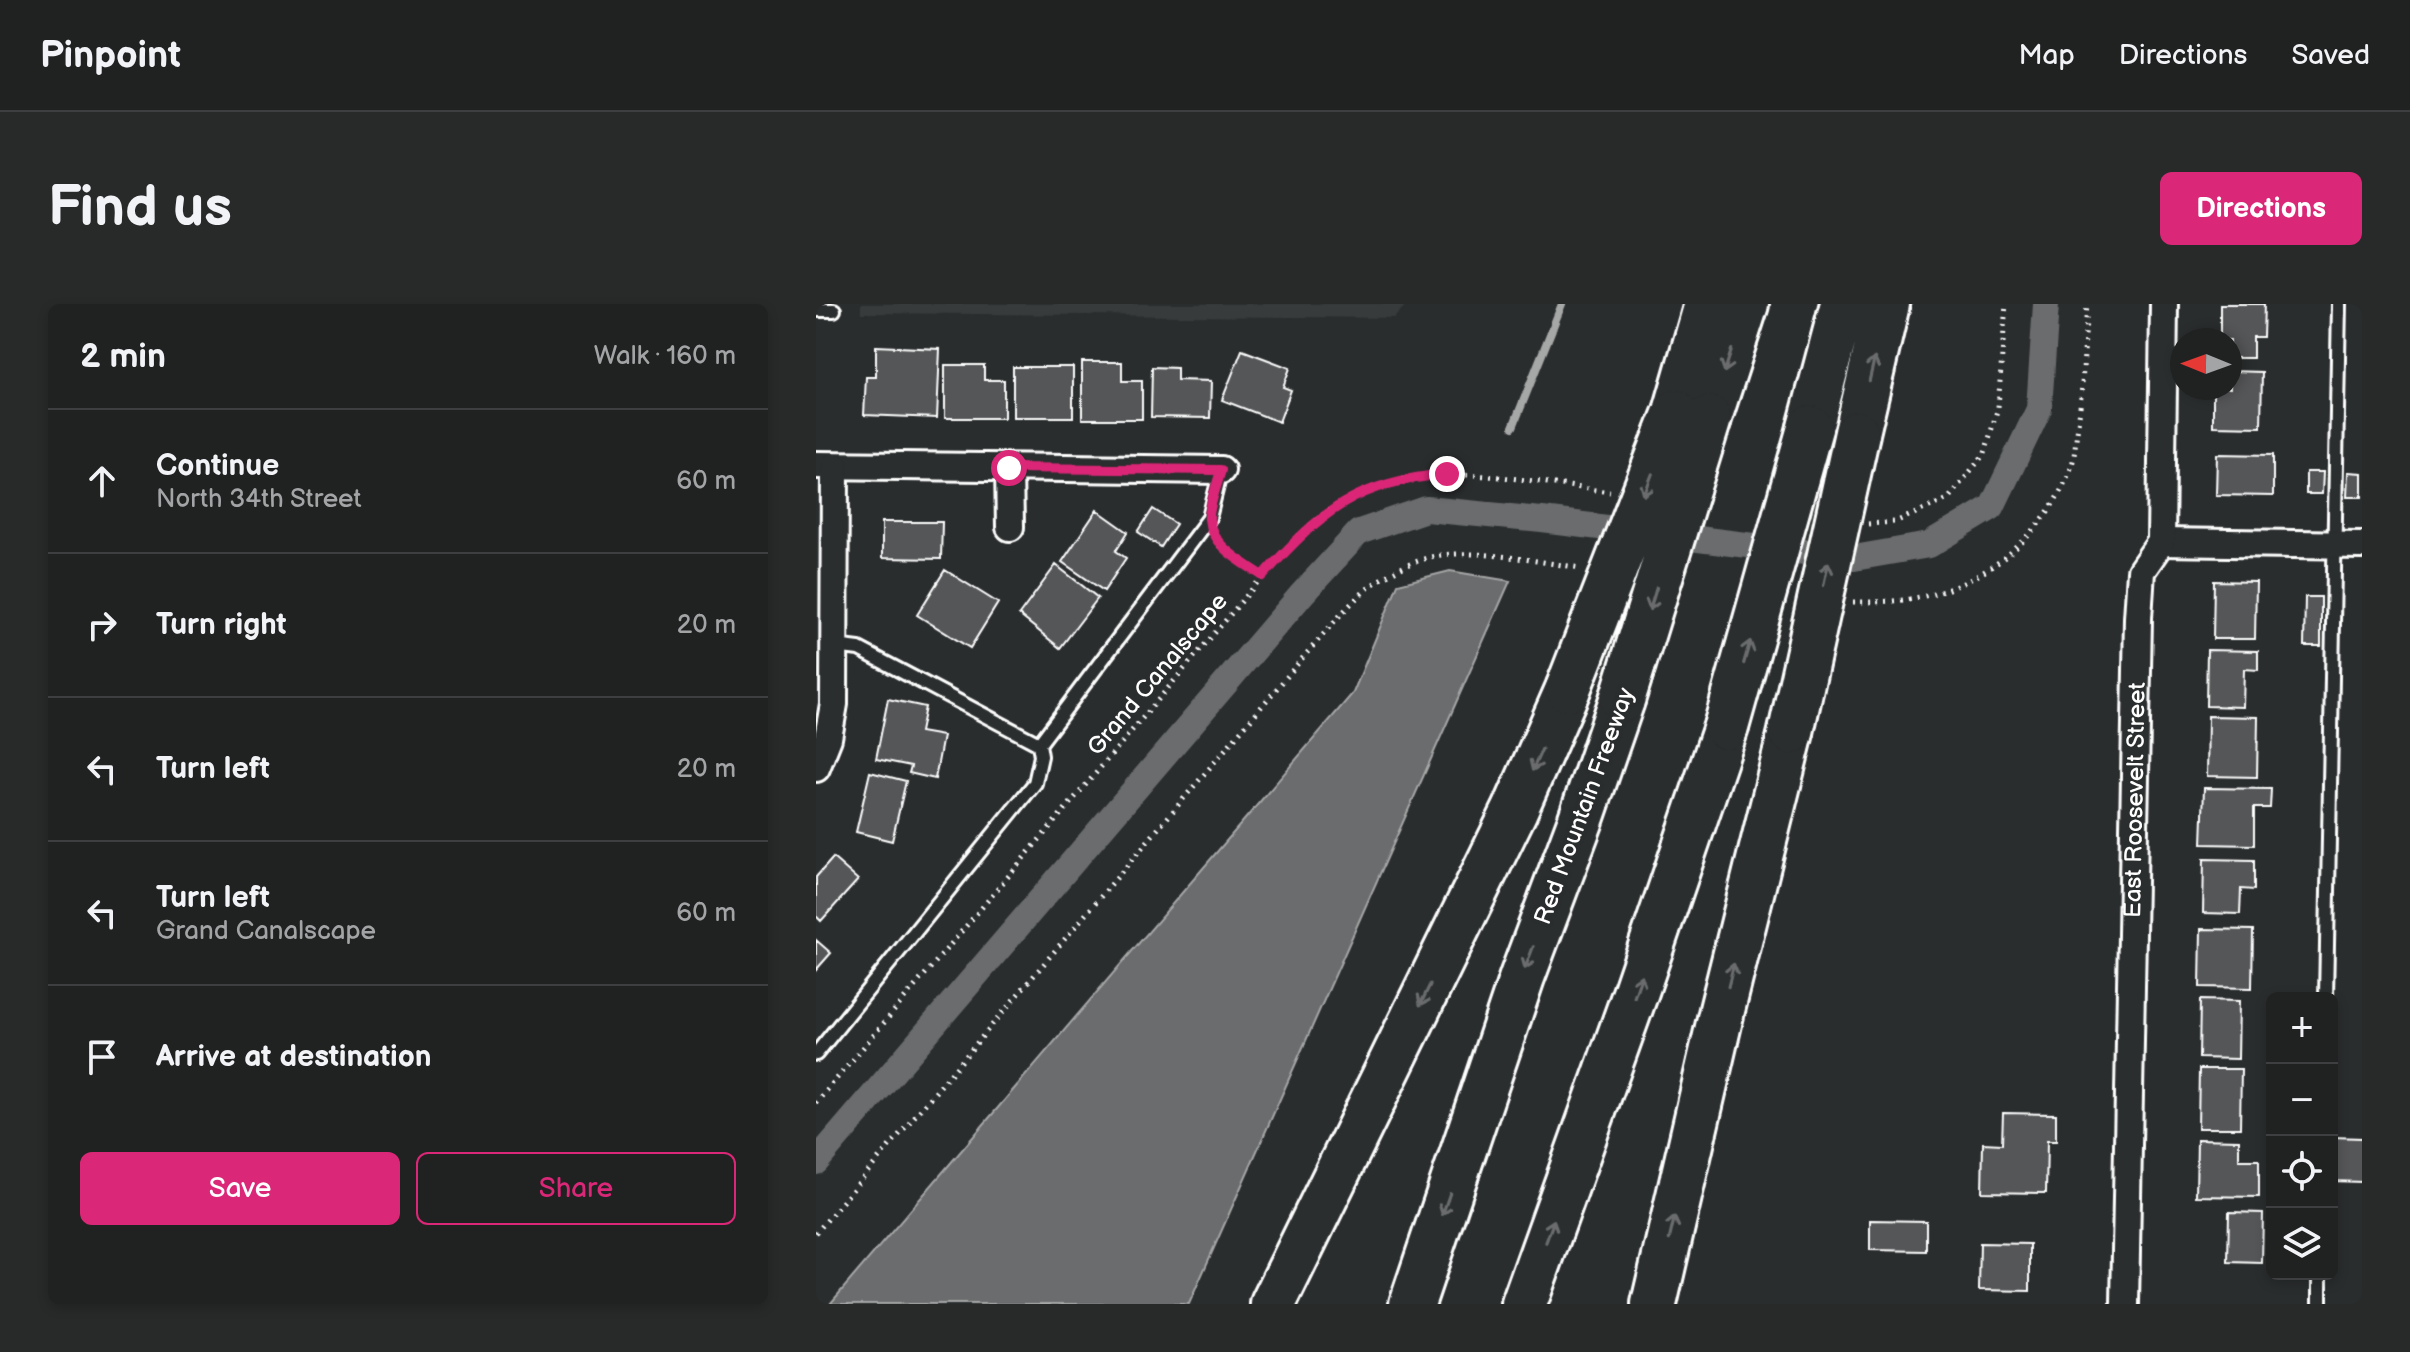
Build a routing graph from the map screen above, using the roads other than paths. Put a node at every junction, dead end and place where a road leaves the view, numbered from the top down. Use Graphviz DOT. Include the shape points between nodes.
graph roads {
  1 [pos="1707,304"];
  2 [pos="1746,304"];
  3 [pos="1843,304"];
  4 [pos="1887,304"];
  5 [pos="2164,304"];
  6 [pos="2339,304"];
  7 [pos="816,310"];
  8 [pos="834,310"];
  9 [pos="1693,415"];
  10 [pos="826,466"];
  11 [pos="1009,468"];
  12 [pos="1221,470"];
  13 [pos="1010,527"];
  14 [pos="2161,542"];
  15 [pos="2334,544"];
  16 [pos="2362,545"];
  17 [pos="835,646"];
  18 [pos="1039,744"];
  19 [pos="816,768"];
  20 [pos="2326,992"];
  21 [pos="816,1054"];
  22 [pos="2320,1280"];
  23 [pos="1273,1304"];
  24 [pos="1412,1304"];
  25 [pos="1524,1304"];
  26 [pos="1654,1304"];
  27 [pos="2125,1304"];
  28 [pos="2320,1304"];
  1 -- 9 [label="highway"];
  2 -- 9 [label="highway, Red Mountain Freeway, one-way"];
  25 -- 3 [label="highway, one-way, bridge" via="1726,727"];
  26 -- 4 [label="highway, one-way, bridge"];
  5 -- 14 [label="street"];
  6 -- 15 [label="lane"];
  7 -- 8 [label="lane"];
  9 -- 23 [label="highway, one-way, bridge" via="1515,810"];
  9 -- 24 [label="highway, Red Mountain Freeway, one-way, bridge" via="1622,700"];
  10 -- 11 [label="street"];
  10 -- 17 [label="street"];
  11 -- 12 [label="street"];
  11 -- 13 [label="street"];
  12 -- 18 [label="lane" via="1209,518"];
  14 -- 15 [label="street"];
  14 -- 27 [label="street, East Roosevelt Street" via="2141,571 2138,618"];
  15 -- 16 [label="street"];
  15 -- 20 [label="lane"];
  17 -- 18 [label="lane" via="859,649"];
  17 -- 19 [label="street" via="834,704"];
  18 -- 21 [label="lane" via="1035,783"];
  22 -- 28 [label="lane"];
}
